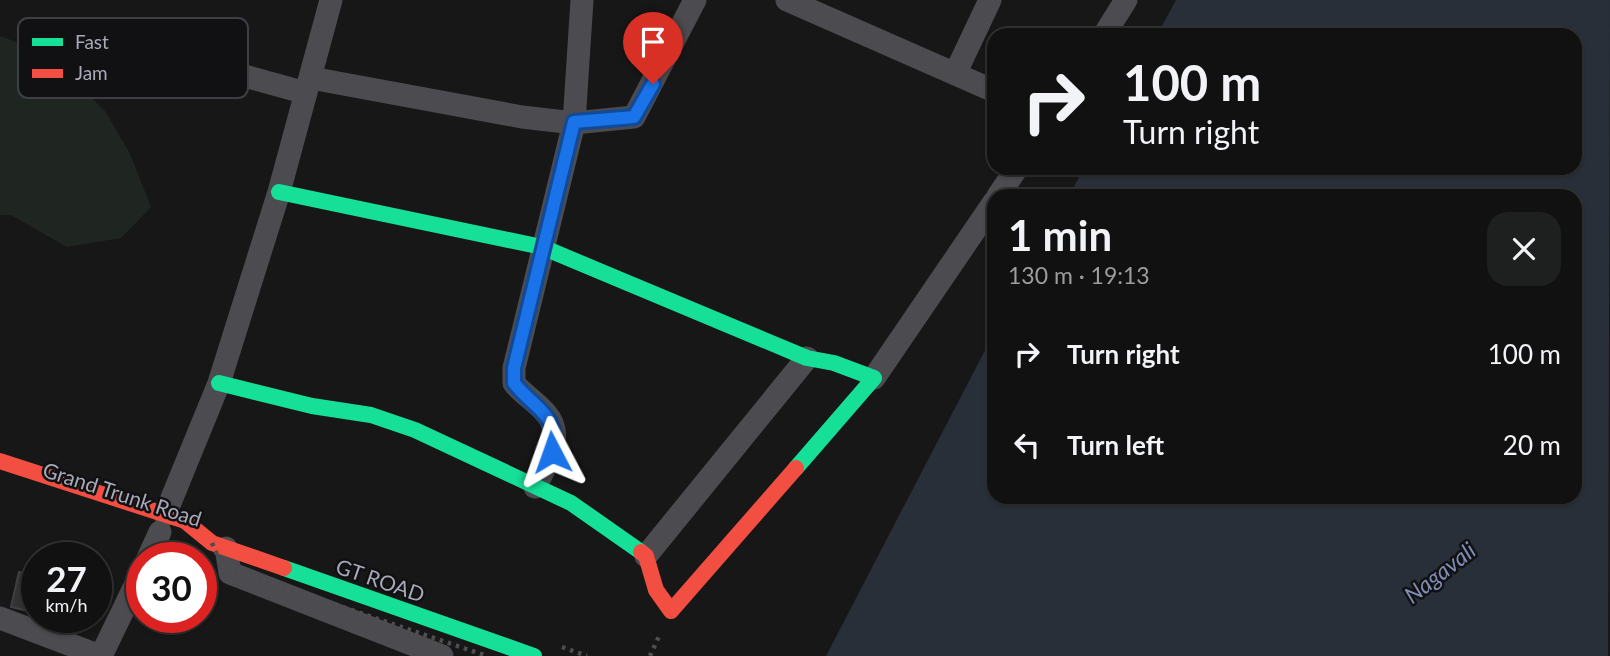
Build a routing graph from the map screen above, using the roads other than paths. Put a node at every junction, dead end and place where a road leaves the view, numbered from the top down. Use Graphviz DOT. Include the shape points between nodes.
graph roads {
  1 [pos="331,0"];
  2 [pos="582,0"];
  3 [pos="695,0"];
  4 [pos="787,0"];
  5 [pos="990,0"];
  6 [pos="1126,0"];
  7 [pos="1108,28"];
  8 [pos="248,71"];
  9 [pos="955,74"];
  10 [pos="308,85"];
  11 [pos="987,88"];
  12 [pos="574,122"];
  13 [pos="279,192"];
  14 [pos="987,212"];
  15 [pos="542,247"];
  16 [pos="807,358"];
  17 [pos="874,378"];
  18 [pos="219,383"];
  19 [pos="0,461"];
  20 [pos="0,477"];
  21 [pos="535,487"];
  22 [pos="98,510"];
  23 [pos="158,525"];
  24 [pos="153,542"];
  25 [pos="219,545"];
  26 [pos="646,556"];
  27 [pos="126,604"];
  28 [pos="0,618"];
  29 [pos="101,656"];
  30 [pos="442,656"];
  31 [pos="534,656"];
  1 -- 10 [label="street"];
  2 -- 12 [label="street"];
  3 -- 12 [label="street" via="634,117"];
  4 -- 9 [label="street"];
  5 -- 9 [label="street"];
  6 -- 7 [label="street"];
  8 -- 10 [label="street"];
  9 -- 11 [label="street"];
  10 -- 12 [label="street"];
  10 -- 13 [label="street"];
  12 -- 15 [label="street"];
  13 -- 15 [label="street"];
  13 -- 18 [label="street"];
  14 -- 17 [label="street"];
  15 -- 16 [label="street"];
  15 -- 21 [label="street" via="514,368 514,383 550,418 555,437"];
  16 -- 17 [label="street"];
  16 -- 26 [label="street"];
  17 -- 26 [label="street" via="671,611 656,590"];
  18 -- 21 [label="street" via="371,415 415,430"];
  18 -- 23 [label="street"];
  19 -- 23 [label="street, Grand Trunk Road"];
  20 -- 22 [label="street, Grand Trunk Road"];
  21 -- 26 [label="street" via="571,503"];
  23 -- 24 [label="street"];
  23 -- 25 [label="street, Grand Trunk Road" via="193,526"];
  25 -- 30 [label="street" via="230,573"];
  25 -- 31 [label="street, GT ROAD"];
  27 -- 29 [label="street"];
  28 -- 29 [label="street"];
}
